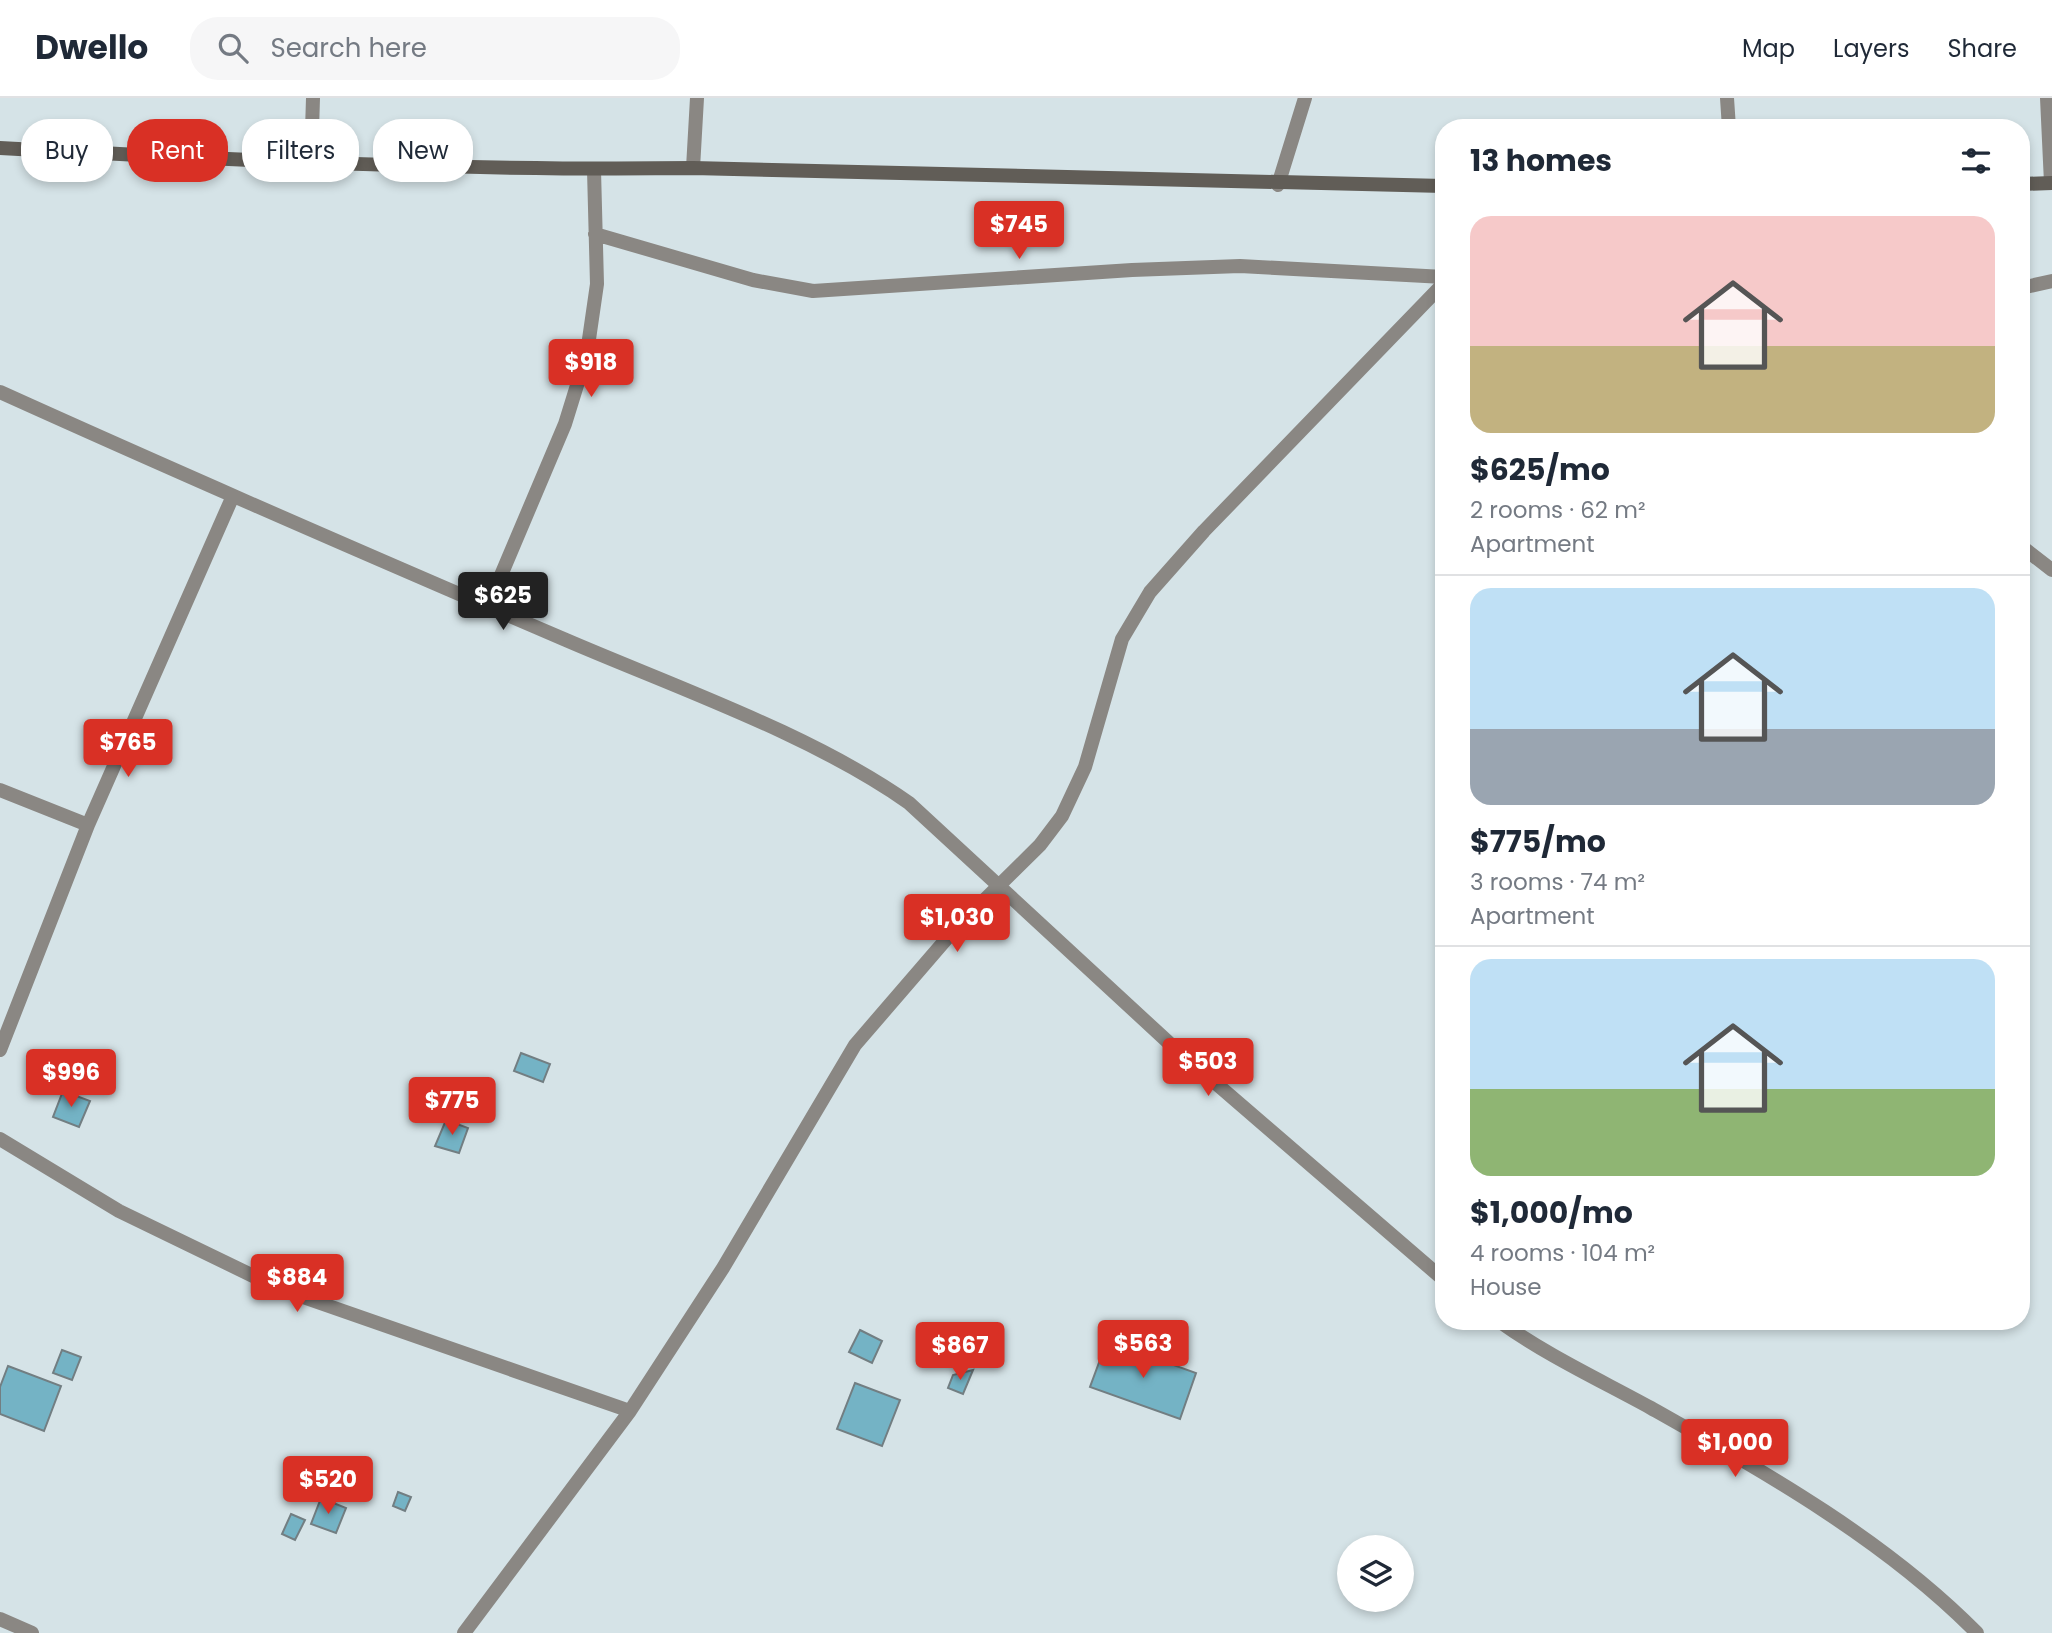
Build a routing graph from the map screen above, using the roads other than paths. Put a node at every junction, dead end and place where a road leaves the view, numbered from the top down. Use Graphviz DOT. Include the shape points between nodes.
graph roads {
  1 [pos="313,98"];
  2 [pos="697,98"];
  3 [pos="1305,98"];
  4 [pos="1727,98"];
  5 [pos="2047,98"];
  6 [pos="312,119"];
  7 [pos="1728,119"];
  8 [pos="0,148"];
  9 [pos="242,160"];
  10 [pos="359,164"];
  11 [pos="694,168"];
  12 [pos="594,170"];
  13 [pos="2052,183"];
  14 [pos="1278,184"];
  15 [pos="2030,184"];
  16 [pos="1435,187"];
  17 [pos="595,234"];
  18 [pos="1435,277"];
  19 [pos="2052,281"];
  20 [pos="2030,286"];
  21 [pos="1435,292"];
  22 [pos="0,392"];
  23 [pos="232,498"];
  24 [pos="2030,553"];
  25 [pos="2052,570"];
  26 [pos="488,607"];
  27 [pos="0,790"];
  28 [pos="88,825"];
  29 [pos="998,887"];
  30 [pos="0,1050"];
  31 [pos="0,1139"];
  32 [pos="1435,1272"];
  33 [pos="1512,1330"];
  34 [pos="630,1411"];
  35 [pos="0,1619"];
  36 [pos="32,1633"];
  37 [pos="464,1633"];
  38 [pos="1977,1633"];
  1 -- 6 [label="street"];
  2 -- 11 [label="street"];
  3 -- 14 [label="street"];
  4 -- 7 [label="street"];
  5 -- 13 [label="street"];
  8 -- 9 [label="street"];
  10 -- 12 [label="street"];
  11 -- 12 [label="street"];
  11 -- 14 [label="street"];
  12 -- 17 [label="street"];
  13 -- 15 [label="street"];
  14 -- 16 [label="street"];
  17 -- 18 [label="street" via="753,280 813,290 1240,266"];
  17 -- 26 [label="street" via="597,284 587,353 565,424"];
  19 -- 20 [label="street"];
  21 -- 29 [label="street" via="1150,592 1122,639 1085,767 1062,816 1041,845"];
  22 -- 23 [label="street"];
  23 -- 26 [label="street"];
  23 -- 28 [label="street"];
  24 -- 25 [label="street"];
  26 -- 29 [label="street" via="785,735 882,784 909,803"];
  27 -- 28 [label="street"];
  28 -- 30 [label="street"];
  29 -- 32 [label="street" via="1168,1042"];
  29 -- 34 [label="street" via="955,929 855,1045 723,1268"];
  31 -- 34 [label="street" via="118,1211 280,1289"];
  33 -- 38 [label="street" via="1850,1527 1918,1577"];
  34 -- 37 [label="street"];
  35 -- 36 [label="street"];
}
